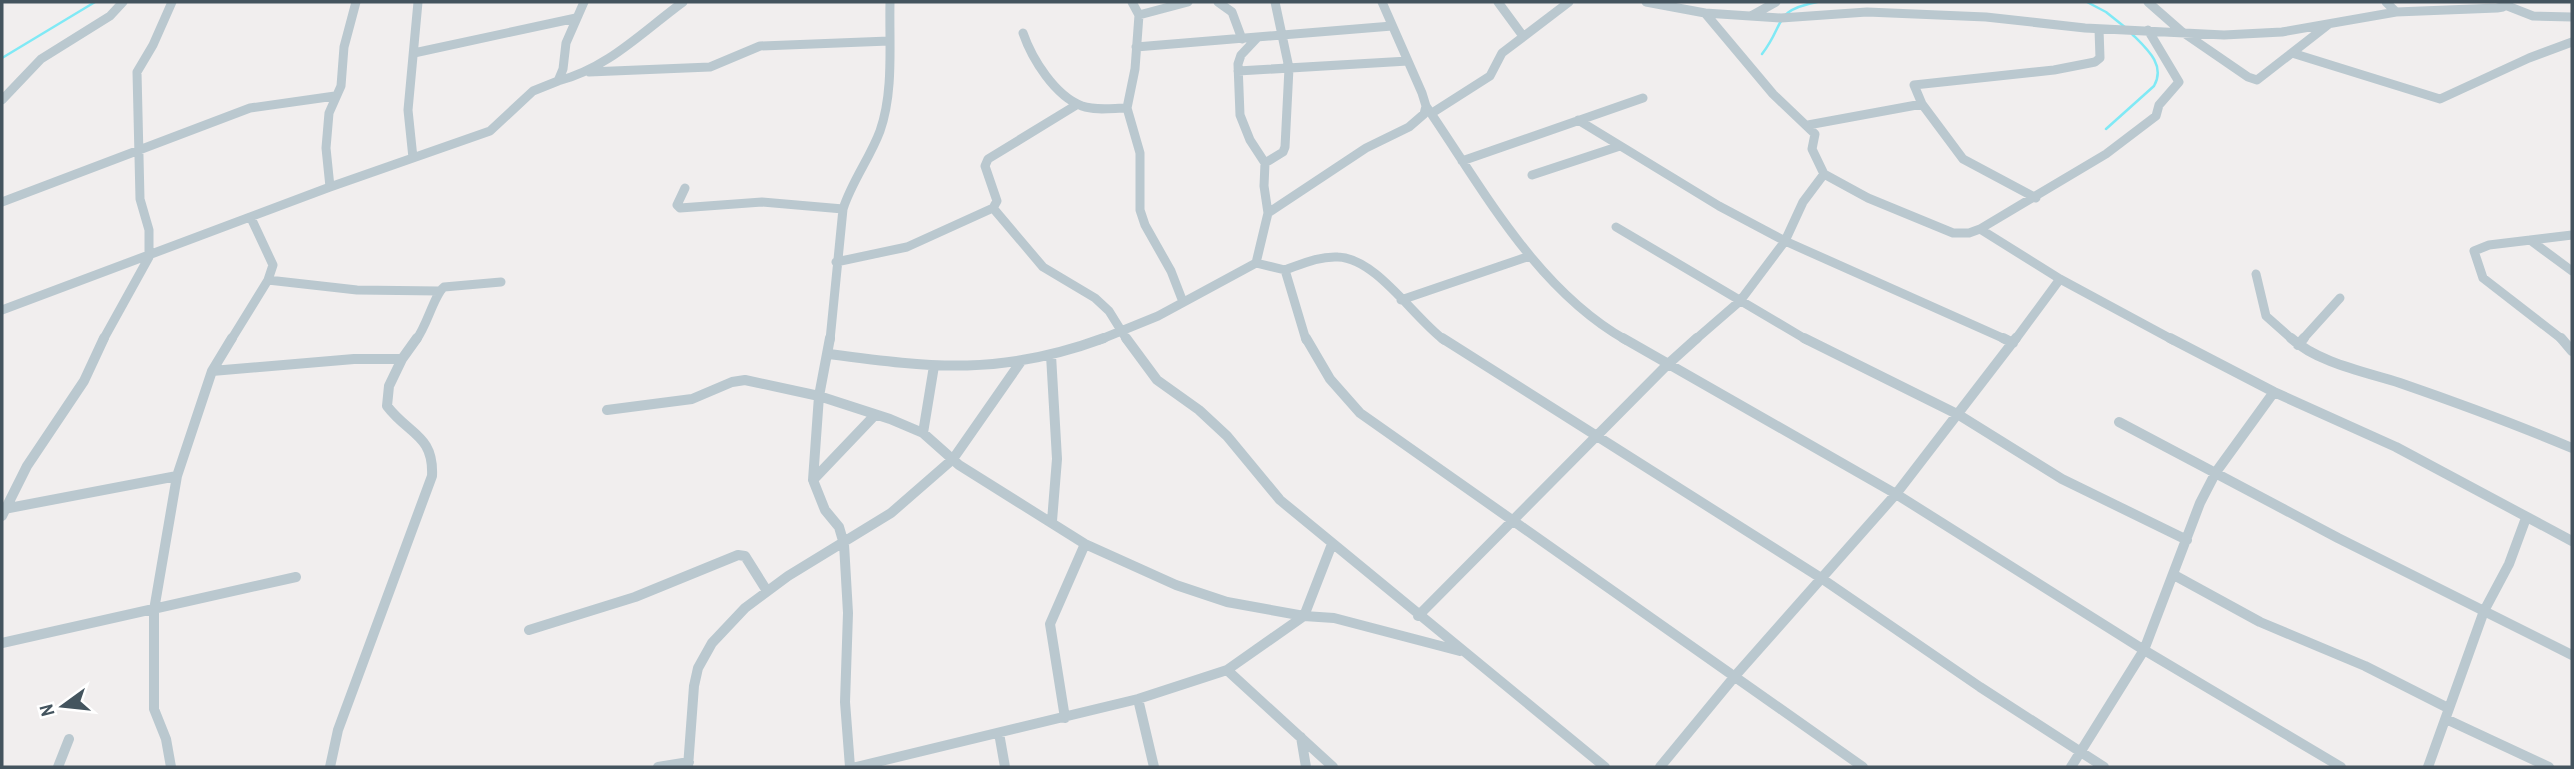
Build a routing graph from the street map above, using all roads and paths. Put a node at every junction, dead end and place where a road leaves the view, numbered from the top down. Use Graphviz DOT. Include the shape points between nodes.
graph roads {
  1 [pos="123,2"];
  2 [pos="173,2"];
  3 [pos="356,2"];
  4 [pos="418,2"];
  5 [pos="584,2"];
  6 [pos="682,2"];
  7 [pos="890,2"];
  8 [pos="1132,2"];
  9 [pos="1188,2"];
  10 [pos="1218,2"];
  11 [pos="1275,2"];
  12 [pos="1382,2"];
  13 [pos="1498,2"];
  14 [pos="1569,2"];
  15 [pos="1646,2"];
  16 [pos="1776,2"];
  17 [pos="2148,2"];
  18 [pos="2386,2"];
  19 [pos="2505,4"];
  20 [pos="2396,12"];
  21 [pos="1705,13"];
  22 [pos="1139,15"];
  23 [pos="1751,16"];
  24 [pos="2572,17"];
  25 [pos="576,18"];
  26 [pos="2332,22"];
  27 [pos="1392,26"];
  28 [pos="2099,29"];
  29 [pos="2148,30"];
  30 [pos="2181,31"];
  31 [pos="1023,33"];
  32 [pos="1280,36"];
  33 [pos="1523,36"];
  34 [pos="1257,38"];
  35 [pos="1242,39"];
  36 [pos="889,41"];
  37 [pos="2572,42"];
  38 [pos="1136,47"];
  39 [pos="414,53"];
  40 [pos="2292,53"];
  41 [pos="1408,61"];
  42 [pos="1289,68"];
  43 [pos="1238,71"];
  44 [pos="589,72"];
  45 [pos="558,81"];
  46 [pos="335,96"];
  47 [pos="1643,98"];
  48 [pos="2,100"];
  49 [pos="1078,104"];
  50 [pos="1922,104"];
  51 [pos="1127,108"];
  52 [pos="1429,110"];
  53 [pos="1578,120"];
  54 [pos="1808,125"];
  55 [pos="1620,146"];
  56 [pos="140,151"];
  57 [pos="413,158"];
  58 [pos="1462,161"];
  59 [pos="1265,163"];
  60 [pos="1824,174"];
  61 [pos="1532,175"];
  62 [pos="330,187"];
  63 [pos="685,188"];
  64 [pos="2036,198"];
  65 [pos="2,201"];
  66 [pos="993,208"];
  67 [pos="843,209"];
  68 [pos="1268,213"];
  69 [pos="251,218"];
  70 [pos="1616,227"];
  71 [pos="1980,229"];
  72 [pos="2572,235"];
  73 [pos="2530,240"];
  74 [pos="1785,241"];
  75 [pos="1530,256"];
  76 [pos="149,257"];
  77 [pos="836,262"];
  78 [pos="1256,263"];
  79 [pos="1285,270"];
  80 [pos="2572,271"];
  81 [pos="2256,274"];
  82 [pos="2060,279"];
  83 [pos="268,280"];
  84 [pos="501,282"];
  85 [pos="439,291"];
  86 [pos="2340,298"];
  87 [pos="1401,300"];
  88 [pos="1740,301"];
  89 [pos="1183,302"];
  90 [pos="2,310"];
  91 [pos="1122,331"];
  92 [pos="2013,343"];
  93 [pos="2298,345"];
  94 [pos="2572,351"];
  95 [pos="829,354"];
  96 [pos="1051,355"];
  97 [pos="402,359"];
  98 [pos="1022,360"];
  99 [pos="1667,365"];
  100 [pos="934,366"];
  101 [pos="212,371"];
  102 [pos="2274,392"];
  103 [pos="818,396"];
  104 [pos="607,410"];
  105 [pos="875,415"];
  106 [pos="1959,415"];
  107 [pos="2119,422"];
  108 [pos="923,433"];
  109 [pos="1594,438"];
  110 [pos="2572,448"];
  111 [pos="953,459"];
  112 [pos="2216,471"];
  113 [pos="177,476"];
  114 [pos="813,480"];
  115 [pos="1896,494"];
  116 [pos="3,512"];
  117 [pos="2526,518"];
  118 [pos="1052,521"];
  119 [pos="1512,521"];
  120 [pos="2187,541"];
  121 [pos="2572,541"];
  122 [pos="844,544"];
  123 [pos="1085,544"];
  124 [pos="1332,544"];
  125 [pos="2174,575"];
  126 [pos="296,577"];
  127 [pos="1821,578"];
  128 [pos="767,591"];
  129 [pos="154,610"];
  130 [pos="2484,611"];
  131 [pos="1304,616"];
  132 [pos="1418,616"];
  133 [pos="529,630"];
  134 [pos="2,643"];
  135 [pos="2144,650"];
  136 [pos="1460,651"];
  137 [pos="2572,655"];
  138 [pos="1227,670"];
  139 [pos="1735,676"];
  140 [pos="1138,699"];
  141 [pos="2447,714"];
  142 [pos="1065,718"];
  143 [pos="999,733"];
  144 [pos="1301,736"];
  145 [pos="69,740"];
  146 [pos="2081,752"];
  147 [pos="689,765"];
  148 [pos="58,767"];
  149 [pos="170,767"];
  150 [pos="330,767"];
  151 [pos="658,767"];
  152 [pos="850,767"];
  153 [pos="856,767"];
  154 [pos="1005,767"];
  155 [pos="1154,767"];
  156 [pos="1307,767"];
  157 [pos="1333,767"];
  158 [pos="1605,767"];
  159 [pos="1660,767"];
  160 [pos="1863,767"];
  161 [pos="2071,767"];
  162 [pos="2104,767"];
  163 [pos="2341,767"];
  164 [pos="2428,767"];
  165 [pos="2549,767"];
  1 -- 48 [label="street" via="110,16 41,59"];
  2 -- 56 [label="street" via="137,72"];
  3 -- 46 [label="street" via="344,47 341,86"];
  4 -- 39 [label="street"];
  5 -- 25 [label="street"];
  6 -- 44 [label="street"];
  7 -- 36 [label="street"];
  8 -- 22 [label="street"];
  9 -- 22 [label="street"];
  10 -- 35 [label="street" via="1232,12"];
  11 -- 32 [label="street"];
  12 -- 27 [label="street"];
  13 -- 33 [label="street"];
  14 -- 33 [label="street"];
  15 -- 21 [label="street"];
  16 -- 23 [label="street"];
  17 -- 30 [label="street"];
  18 -- 20 [label="street"];
  19 -- 20 [label="street"];
  19 -- 24 [label="street" via="2533,16"];
  20 -- 26 [label="street"];
  21 -- 23 [label="street"];
  21 -- 54 [label="street" via="1793,116"];
  22 -- 38 [label="street"];
  23 -- 28 [label="street" via="1867,12 1986,17"];
  25 -- 39 [label="street"];
  25 -- 45 [label="street"];
  26 -- 30 [label="street" via="2256,34"];
  26 -- 40 [label="street"];
  27 -- 32 [label="street"];
  27 -- 41 [label="street"];
  28 -- 29 [label="street"];
  28 -- 50 [label="street" via="2101,54 2095,62 1914,85"];
  29 -- 30 [label="street"];
  29 -- 64 [label="street" via="2178,87 2163,98 2150,123"];
  30 -- 40 [label="street" via="2252,80"];
  31 -- 49 [label="street" via="1035,61"];
  32 -- 34 [label="street"];
  32 -- 42 [label="street"];
  33 -- 52 [label="street" via="1502,53 1490,76"];
  34 -- 35 [label="street"];
  34 -- 43 [label="street" via="1241,55"];
  35 -- 38 [label="street"];
  36 -- 44 [label="street" via="760,46 710,67"];
  36 -- 67 [label="street" via="887,106"];
  37 -- 40 [label="street" via="2440,99"];
  38 -- 51 [label="street"];
  39 -- 57 [label="street" via="407,100"];
  41 -- 42 [label="street"];
  41 -- 52 [label="street"];
  42 -- 43 [label="street"];
  42 -- 59 [label="street" via="1285,147"];
  43 -- 59 [label="street" via="1240,115"];
  44 -- 45 [label="street"];
  45 -- 57 [label="street" via="530,94 490,131"];
  46 -- 56 [label="street" via="250,108"];
  46 -- 62 [label="street" via="326,148"];
  47 -- 53 [label="street"];
  49 -- 51 [label="street"];
  49 -- 66 [label="street" via="988,159 985,166 997,201"];
  50 -- 54 [label="street"];
  50 -- 64 [label="street" via="1963,159"];
  51 -- 89 [label="street" via="1140,153 1140,210"];
  52 -- 58 [label="street"];
  52 -- 68 [label="street" via="1409,127 1366,148"];
  53 -- 55 [label="street"];
  53 -- 58 [label="street"];
  54 -- 60 [label="street" via="1815,134 1812,149"];
  55 -- 61 [label="street"];
  55 -- 74 [label="street"];
  56 -- 65 [label="street"];
  56 -- 76 [label="street" via="140,199 149,230"];
  57 -- 62 [label="street"];
  58 -- 75 [label="street"];
  59 -- 68 [label="street"];
  60 -- 71 [label="street" via="1868,198 1953,233"];
  60 -- 74 [label="street" via="1803,202"];
  62 -- 69 [label="street"];
  63 -- 67 [label="street" via="678,200 680,208 762,202"];
  64 -- 71 [label="street"];
  66 -- 77 [label="street" via="907,247"];
  66 -- 91 [label="street" via="1043,267 1095,298"];
  67 -- 77 [label="street"];
  68 -- 78 [label="street"];
  69 -- 76 [label="street"];
  69 -- 83 [label="street" via="273,265"];
  70 -- 88 [label="street"];
  71 -- 82 [label="street"];
  72 -- 73 [label="street"];
  73 -- 80 [label="street"];
  73 -- 94 [label="street" via="2479,248 2474,251 2478,269"];
  74 -- 88 [label="street"];
  74 -- 92 [label="street"];
  75 -- 87 [label="street"];
  75 -- 99 [label="street" via="1585,312"];
  76 -- 90 [label="street"];
  76 -- 116 [label="street" via="84,381 27,466"];
  77 -- 95 [label="street"];
  78 -- 79 [label="street"];
  78 -- 89 [label="street" via="1208,293"];
  79 -- 87 [label="street" via="1321,257 1354,260"];
  79 -- 119 [label="street" via="1304,342 1333,385 1391,437"];
  81 -- 93 [label="street" via="2266,316"];
  82 -- 92 [label="street"];
  82 -- 102 [label="street"];
  83 -- 85 [label="street" via="357,290"];
  83 -- 101 [label="street"];
  84 -- 85 [label="street" via="444,286"];
  85 -- 97 [label="street" via="426,327"];
  86 -- 93 [label="street"];
  87 -- 109 [label="street" via="1422,323 1464,354"];
  88 -- 99 [label="street"];
  88 -- 106 [label="street" via="1807,340"];
  89 -- 91 [label="street"];
  91 -- 96 [label="street"];
  91 -- 124 [label="street" via="1157,380 1218,427 1280,500"];
  92 -- 106 [label="street"];
  93 -- 110 [label="street"];
  95 -- 100 [label="street"];
  95 -- 103 [label="street"];
  96 -- 98 [label="street"];
  96 -- 118 [label="street" via="1057,418"];
  97 -- 101 [label="street"];
  97 -- 150 [label="street" via="388,386 387,406 428,445 433,456 432,476 338,730"];
  98 -- 100 [label="street" via="974,368"];
  98 -- 111 [label="street"];
  99 -- 109 [label="street"];
  99 -- 115 [label="street"];
  100 -- 108 [label="street"];
  101 -- 113 [label="street"];
  102 -- 112 [label="street"];
  102 -- 117 [label="street" via="2396,447"];
  103 -- 104 [label="street" via="745,380 692,399"];
  103 -- 105 [label="street"];
  103 -- 114 [label="street"];
  105 -- 108 [label="street"];
  105 -- 114 [label="street"];
  106 -- 115 [label="street"];
  106 -- 120 [label="street" via="2062,479"];
  107 -- 112 [label="street"];
  108 -- 111 [label="street"];
  109 -- 119 [label="street"];
  109 -- 127 [label="street"];
  111 -- 118 [label="street"];
  111 -- 122 [label="street" via="891,513"];
  112 -- 120 [label="street"];
  112 -- 130 [label="street"];
  113 -- 116 [label="street"];
  113 -- 129 [label="street"];
  114 -- 122 [label="street"];
  115 -- 127 [label="street"];
  115 -- 135 [label="street"];
  117 -- 121 [label="street"];
  117 -- 130 [label="street"];
  118 -- 123 [label="street"];
  119 -- 132 [label="street"];
  119 -- 139 [label="street"];
  120 -- 125 [label="street"];
  122 -- 128 [label="street"];
  122 -- 152 [label="street"];
  123 -- 131 [label="street" via="1176,585 1227,602"];
  123 -- 142 [label="street" via="1050,624"];
  124 -- 131 [label="street"];
  124 -- 132 [label="street"];
  125 -- 135 [label="street"];
  125 -- 141 [label="street" via="2260,622 2365,666"];
  126 -- 129 [label="street"];
  127 -- 139 [label="street"];
  127 -- 146 [label="street"];
  128 -- 133 [label="street" via="745,556 738,555 591,614"];
  128 -- 147 [label="street" via="745,608 703,657 694,686"];
  129 -- 134 [label="street"];
  129 -- 149 [label="street" via="154,709 166,739"];
  130 -- 137 [label="street"];
  130 -- 141 [label="street"];
  131 -- 136 [label="street" via="1360,624"];
  131 -- 138 [label="street"];
  132 -- 136 [label="street"];
  135 -- 146 [label="street"];
  135 -- 163 [label="street"];
  136 -- 158 [label="street"];
  138 -- 140 [label="street"];
  138 -- 144 [label="street"];
  139 -- 159 [label="street"];
  139 -- 160 [label="street"];
  140 -- 142 [label="street"];
  140 -- 155 [label="street"];
  141 -- 164 [label="street"];
  141 -- 165 [label="street"];
  142 -- 143 [label="street"];
  143 -- 153 [label="street"];
  143 -- 154 [label="street"];
  144 -- 156 [label="street"];
  144 -- 157 [label="street"];
  145 -- 148 [label="street"];
  146 -- 161 [label="street"];
  146 -- 162 [label="street"];
  147 -- 151 [label="street"];
}
